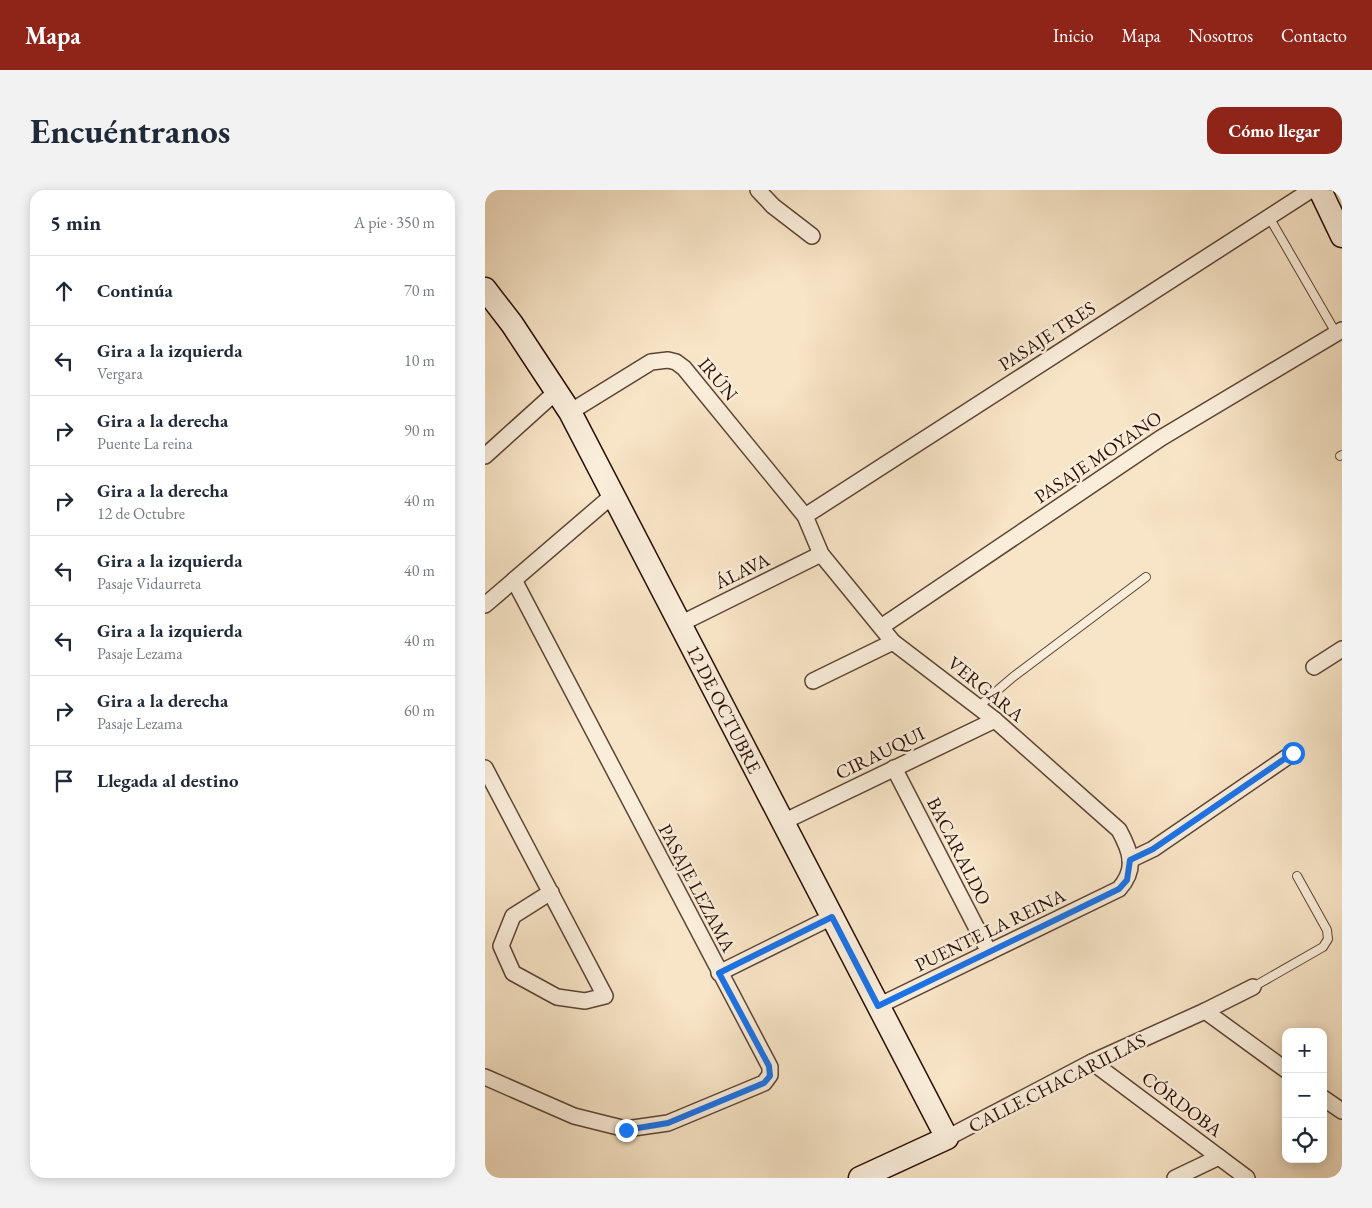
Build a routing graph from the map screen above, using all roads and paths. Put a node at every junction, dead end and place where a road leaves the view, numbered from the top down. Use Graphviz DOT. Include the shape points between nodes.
graph roads {
  1 [pos="758,190"];
  2 [pos="1311,190"];
  3 [pos="1320,190"];
  4 [pos="1269,217"];
  5 [pos="812,236"];
  6 [pos="1342,236"];
  7 [pos="485,289"];
  8 [pos="1339,331"];
  9 [pos="557,391"];
  10 [pos="570,412"];
  11 [pos="485,456"];
  12 [pos="613,495"];
  13 [pos="805,516"];
  14 [pos="821,554"];
  15 [pos="1146,577"];
  16 [pos="514,580"];
  17 [pos="485,605"];
  18 [pos="680,624"];
  19 [pos="881,627"];
  20 [pos="893,642"];
  21 [pos="1342,649"];
  22 [pos="1314,667"];
  23 [pos="813,681"];
  24 [pos="978,707"];
  25 [pos="995,720"];
  26 [pos="1293,753"];
  27 [pos="485,768"];
  28 [pos="894,768"];
  29 [pos="490,791"];
  30 [pos="783,822"];
  31 [pos="1130,860"];
  32 [pos="1297,876"];
  33 [pos="551,892"];
  34 [pos="832,917"];
  35 [pos="989,952"];
  36 [pos="719,973"];
  37 [pos="1253,987"];
  38 [pos="878,1006"];
  39 [pos="1205,1011"];
  40 [pos="1092,1062"];
  41 [pos="1282,1067"];
  42 [pos="485,1077"];
  43 [pos="1327,1101"];
  44 [pos="1342,1111"];
  45 [pos="947,1138"];
  46 [pos="1219,1157"];
  47 [pos="859,1178"];
  48 [pos="1175,1178"];
  49 [pos="1247,1178"];
  1 -- 5 [label="street"];
  2 -- 4 [label="street, PASAJE TRES"];
  3 -- 6 [label="street"];
  4 -- 8 [label="lane"];
  4 -- 13 [label="street, PASAJE TRES"];
  7 -- 9 [label="street, 12 DE OCTUBRE"];
  8 -- 19 [label="street, PASAJE MOYANO" via="1161,438"];
  9 -- 10 [label="street, 12 DE OCTUBRE"];
  9 -- 11 [label="street"];
  10 -- 12 [label="street, 12 DE OCTUBRE"];
  10 -- 13 [label="street, IRÚN" via="651,362 676,362 690,374"];
  12 -- 16 [label="street"];
  12 -- 18 [label="street, 12 DE OCTUBRE"];
  13 -- 14 [label="street, VERGARA"];
  14 -- 18 [label="street, ÁLAVA"];
  14 -- 19 [label="street, VERGARA"];
  15 -- 24 [label="lane"];
  16 -- 17 [label="street"];
  16 -- 36 [label="street, PASAJE LEZAMA"];
  18 -- 30 [label="street, 12 DE OCTUBRE"];
  19 -- 20 [label="street, VERGARA"];
  20 -- 23 [label="street"];
  20 -- 24 [label="street, VERGARA"];
  21 -- 22 [label="street"];
  24 -- 25 [label="street, VERGARA"];
  25 -- 28 [label="street, CIRAUQUI"];
  25 -- 31 [label="street, VERGARA" via="1119,830 1128,847"];
  26 -- 31 [label="street" via="1153,849"];
  27 -- 29 [label="street"];
  28 -- 30 [label="street, CIRAUQUI"];
  28 -- 35 [label="street, BACARALDO"];
  29 -- 33 [label="street"];
  30 -- 34 [label="street, 12 DE OCTUBRE"];
  31 -- 35 [label="street, PUENTE LA REINA" via="1127,880 1119,889"];
  32 -- 37 [label="lane" via="1327,930 1328,939 1323,947"];
  33 -- 33 [label="street" via="513,916 501,946 513,973 557,997 585,1001 605,996"];
  34 -- 36 [label="street"];
  34 -- 38 [label="street, 12 DE OCTUBRE"];
  35 -- 38 [label="street, PUENTE LA REINA"];
  36 -- 42 [label="street, PASAJE LEZAMA" via="769,1066 770,1076 764,1083 668,1123 626,1130 574,1116"];
  37 -- 39 [label="street, CALLE CHACARILLAS"];
  38 -- 45 [label="street, 12 DE OCTUBRE"];
  39 -- 40 [label="street, CALLE CHACARILLAS"];
  39 -- 41 [label="street"];
  40 -- 45 [label="street, CALLE CHACARILLAS"];
  40 -- 46 [label="street, CÓRDOBA"];
  43 -- 44 [label="street"];
  45 -- 47 [label="street, CALLE CHACARILLAS"];
  46 -- 48 [label="street"];
  46 -- 49 [label="street, CÓRDOBA"];
}
